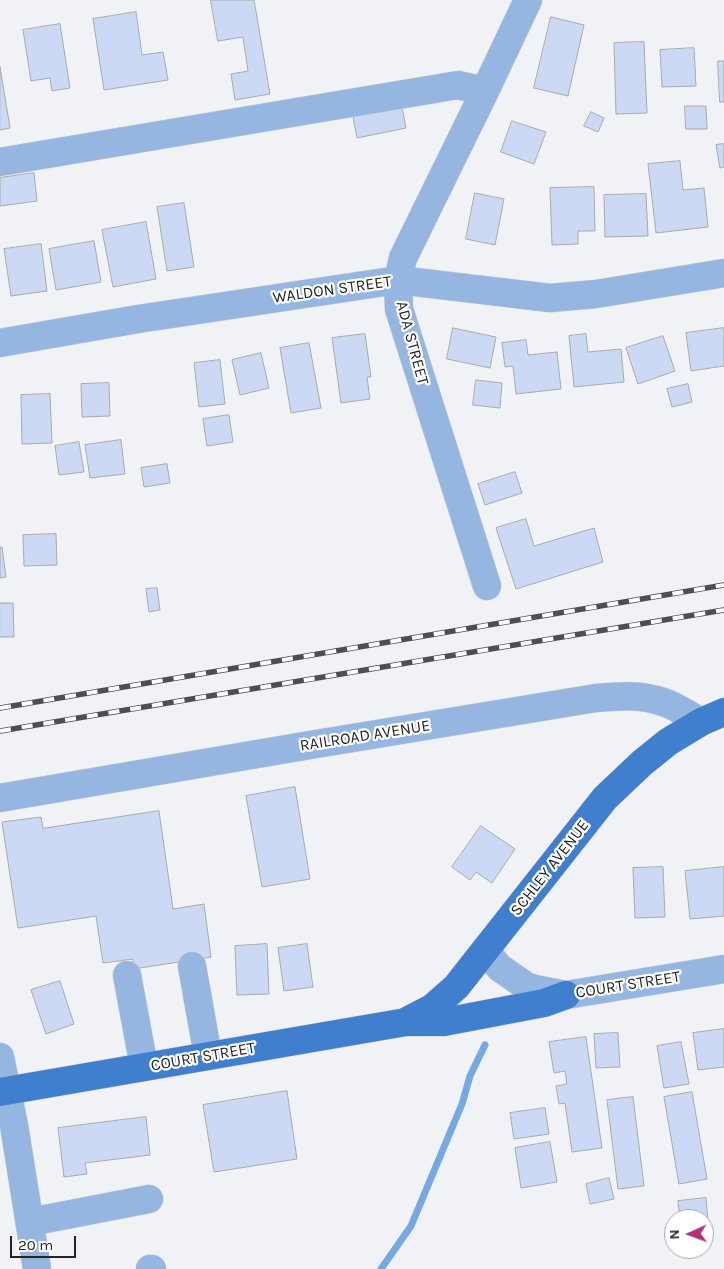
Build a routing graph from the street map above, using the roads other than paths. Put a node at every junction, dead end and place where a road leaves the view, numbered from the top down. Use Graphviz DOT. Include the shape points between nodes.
graph roads {
  1 [pos="528,0"];
  2 [pos="485,92"];
  3 [pos="0,162"];
  4 [pos="724,272"];
  5 [pos="398,280"];
  6 [pos="0,344"];
  7 [pos="487,586"];
  8 [pos="713,717"];
  9 [pos="0,798"];
  10 [pos="485,951"];
  11 [pos="192,966"];
  12 [pos="724,969"];
  13 [pos="127,975"];
  14 [pos="566,995"];
  15 [pos="406,1022"];
  16 [pos="208,1056"];
  17 [pos="0,1057"];
  18 [pos="144,1067"];
  19 [pos="3,1091"];
  20 [pos="149,1199"];
  21 [pos="30,1222"];
  22 [pos="37,1269"];
  1 -- 2 [label="street, ADA STREET"];
  2 -- 3 [label="street" via="458,84"];
  2 -- 5 [label="street, ADA STREET" via="403,258"];
  4 -- 5 [label="street, WALDON STREET" via="596,294 550,298"];
  5 -- 6 [label="street, WALDON STREET" via="138,319"];
  5 -- 7 [label="street, ADA STREET" via="399,308"];
  8 -- 9 [label="street, RAILROAD AVENUE" via="654,699 633,696 596,698"];
  8 -- 10 [label="main road, SCHLEY AVENUE" via="668,742 605,798"];
  10 -- 14 [label="street, COURT STREET" via="500,968 526,986"];
  10 -- 15 [label="main road, SCHLEY AVENUE" via="448,996"];
  11 -- 16 [label="street"];
  12 -- 14 [label="street, COURT STREET"];
  13 -- 18 [label="street"];
  14 -- 15 [label="main road" via="544,1003 444,1022"];
  15 -- 16 [label="main road, COURT STREET"];
  16 -- 18 [label="main road, COURT STREET"];
  17 -- 19 [label="street"];
  18 -- 19 [label="main road, COURT STREET"];
  19 -- 21 [label="street"];
  20 -- 21 [label="street"];
  21 -- 22 [label="street"];
}
